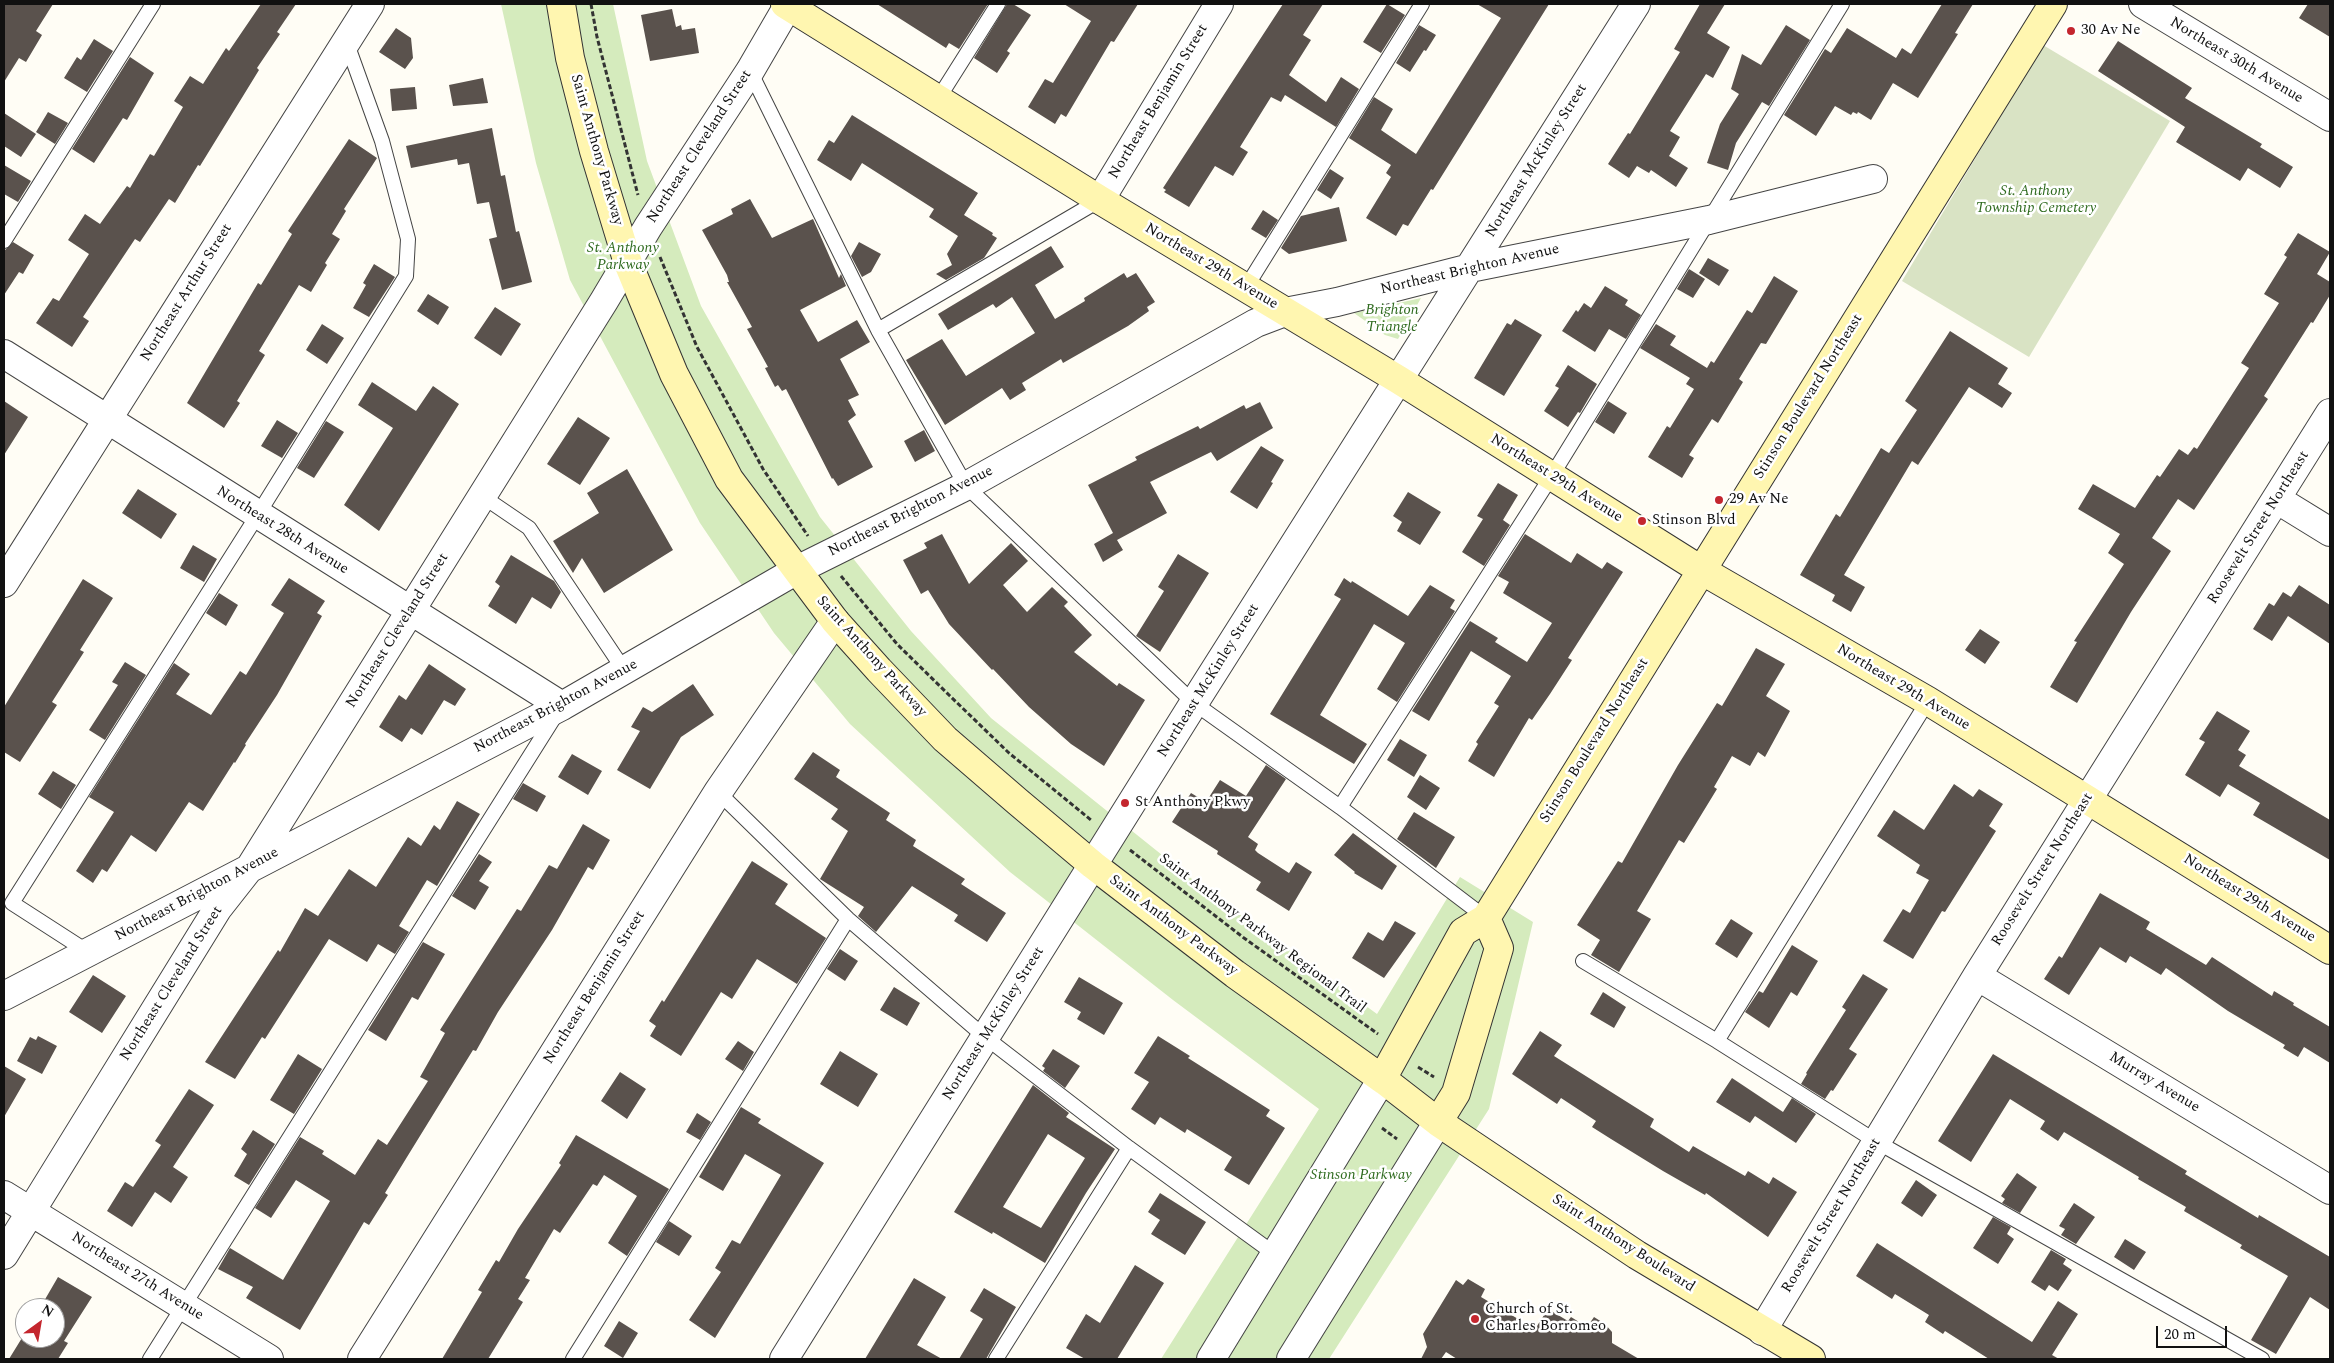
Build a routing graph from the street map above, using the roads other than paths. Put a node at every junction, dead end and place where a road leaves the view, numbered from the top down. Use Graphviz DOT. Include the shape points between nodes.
graph roads {
  1 [pos="153,4"];
  2 [pos="370,4"];
  3 [pos="561,4"];
  4 [pos="787,4"];
  5 [pos="998,4"];
  6 [pos="1219,4"];
  7 [pos="1422,4"];
  8 [pos="1636,4"];
  9 [pos="1842,4"];
  10 [pos="2053,4"];
  11 [pos="2142,4"];
  12 [pos="346,41"];
  13 [pos="750,71"];
  14 [pos="938,99"];
  15 [pos="2330,117"];
  16 [pos="1873,179"];
  17 [pos="1100,200"];
  18 [pos="1709,220"];
  19 [pos="4,241"];
  20 [pos="628,263"];
  21 [pos="1470,268"];
  22 [pos="1245,288"];
  23 [pos="1285,312"];
  24 [pos="878,330"];
  25 [pos="4,354"];
  26 [pos="1399,380"];
  27 [pos="2330,413"];
  28 [pos="108,419"];
  29 [pos="1551,477"];
  30 [pos="966,486"];
  31 [pos="482,496"];
  32 [pos="2278,500"];
  33 [pos="258,516"];
  34 [pos="2330,532"];
  35 [pos="796,570"];
  36 [pos="1701,570"];
  37 [pos="4,583"];
  38 [pos="410,611"];
  39 [pos="835,621"];
  40 [pos="624,670"];
  41 [pos="1928,701"];
  42 [pos="1194,703"];
  43 [pos="562,706"];
  44 [pos="718,792"];
  45 [pos="2088,799"];
  46 [pos="1340,807"];
  47 [pos="1093,865"];
  48 [pos="251,866"];
  49 [pos="1486,918"];
  50 [pos="848,919"];
  51 [pos="2330,950"];
  52 [pos="88,952"];
  53 [pos="1583,961"];
  54 [pos="1977,976"];
  55 [pos="4,996"];
  56 [pos="985,1037"];
  57 [pos="1717,1041"];
  58 [pos="1382,1079"];
  59 [pos="1438,1122"];
  60 [pos="1877,1142"];
  61 [pos="1128,1148"];
  62 [pos="2330,1190"];
  63 [pos="4,1195"];
  64 [pos="31,1212"];
  65 [pos="4,1255"];
  66 [pos="1276,1255"];
  67 [pos="183,1306"];
  68 [pos="1762,1331"];
  69 [pos="150,1359"];
  70 [pos="270,1359"];
  71 [pos="362,1359"];
  72 [pos="573,1359"];
  73 [pos="784,1359"];
  74 [pos="996,1359"];
  75 [pos="1211,1359"];
  76 [pos="1290,1359"];
  77 [pos="1811,1359"];
  78 [pos="2262,1359"];
  1 -- 19 [label="lane"];
  2 -- 12 [label="street, Northeast Arthur Street"];
  3 -- 20 [label="street, Saint Anthony Parkway" via="570,58 594,151"];
  4 -- 13 [label="street, Northeast Cleveland Street"];
  4 -- 14 [label="street, Northeast 29th Avenue"];
  5 -- 14 [label="lane"];
  6 -- 17 [label="street, Northeast Benjamin Street"];
  7 -- 22 [label="lane"];
  8 -- 21 [label="street, Northeast McKinley Street"];
  9 -- 18 [label="lane"];
  10 -- 36 [label="street, Stinson Boulevard Northeast"];
  11 -- 15 [label="street, Northeast 30th Avenue"];
  12 -- 28 [label="street, Northeast Arthur Street"];
  12 -- 33 [label="lane" via="382,141 408,239 406,276"];
  13 -- 20 [label="street, Northeast Cleveland Street"];
  13 -- 24 [label="lane"];
  14 -- 17 [label="street, Northeast 29th Avenue"];
  16 -- 18 [label="street, Northeast Brighton Avenue"];
  17 -- 22 [label="street, Northeast 29th Avenue"];
  17 -- 24 [label="lane"];
  18 -- 21 [label="street, Northeast Brighton Avenue"];
  18 -- 29 [label="lane"];
  20 -- 31 [label="street, Northeast Cleveland Street"];
  20 -- 35 [label="street, Saint Anthony Parkway" via="674,374 729,479"];
  21 -- 23 [label="street, Northeast Brighton Avenue"];
  21 -- 26 [label="street, Northeast McKinley Street"];
  22 -- 23 [label="street, Northeast 29th Avenue"];
  23 -- 26 [label="street, Northeast 29th Avenue"];
  23 -- 30 [label="street, Northeast Brighton Avenue" via="1256,323"];
  24 -- 30 [label="lane"];
  25 -- 28 [label="street, Northeast 28th Avenue"];
  26 -- 29 [label="street, Northeast 29th Avenue"];
  26 -- 42 [label="street, Northeast McKinley Street"];
  27 -- 32 [label="street, Roosevelt Street Northeast"];
  28 -- 33 [label="street, Northeast 28th Avenue"];
  28 -- 37 [label="street, Northeast Arthur Street"];
  29 -- 36 [label="street, Northeast 29th Avenue"];
  29 -- 46 [label="lane"];
  30 -- 35 [label="street, Northeast Brighton Avenue"];
  30 -- 42 [label="lane"];
  31 -- 38 [label="street, Northeast Cleveland Street"];
  31 -- 40 [label="lane" via="529,528"];
  32 -- 34 [label="street"];
  32 -- 45 [label="street, Roosevelt Street Northeast"];
  33 -- 38 [label="street, Northeast 28th Avenue"];
  33 -- 52 [label="lane" via="12,902"];
  35 -- 39 [label="street, Saint Anthony Parkway"];
  35 -- 40 [label="street, Northeast Brighton Avenue"];
  36 -- 41 [label="street, Northeast 29th Avenue"];
  36 -- 49 [label="street, Stinson Boulevard Northeast"];
  38 -- 43 [label="street, Northeast 28th Avenue"];
  38 -- 48 [label="street, Northeast Cleveland Street"];
  39 -- 44 [label="street, Northeast Benjamin Street"];
  39 -- 47 [label="street, Saint Anthony Parkway" via="946,738"];
  40 -- 43 [label="street, Northeast Brighton Avenue"];
  41 -- 45 [label="street, Northeast 29th Avenue"];
  41 -- 57 [label="lane"];
  42 -- 46 [label="lane"];
  42 -- 47 [label="street, Northeast McKinley Street"];
  43 -- 48 [label="street, Northeast Brighton Avenue"];
  43 -- 67 [label="lane"];
  44 -- 50 [label="lane"];
  44 -- 71 [label="street, Northeast Benjamin Street"];
  45 -- 51 [label="street, Northeast 29th Avenue"];
  45 -- 54 [label="street, Roosevelt Street Northeast"];
  46 -- 49 [label="lane"];
  47 -- 56 [label="street, Northeast McKinley Street"];
  47 -- 58 [label="street, Saint Anthony Parkway" via="1235,974"];
  48 -- 52 [label="street, Northeast Brighton Avenue"];
  48 -- 64 [label="street, Northeast Cleveland Street" via="218,908"];
  49 -- 58 [label="street, Stinson Boulevard Northeast" via="1463,932"];
  49 -- 59 [label="street" via="1500,948 1456,1092"];
  50 -- 56 [label="lane"];
  50 -- 72 [label="lane"];
  52 -- 55 [label="street, Northeast Brighton Avenue"];
  53 -- 57 [label="lane"];
  54 -- 60 [label="street, Roosevelt Street Northeast"];
  54 -- 62 [label="street, Murray Avenue"];
  56 -- 61 [label="lane"];
  56 -- 73 [label="street, Northeast McKinley Street"];
  57 -- 60 [label="lane"];
  58 -- 59 [label="street, Saint Anthony Parkway"];
  58 -- 66 [label="street"];
  59 -- 68 [label="street, Saint Anthony Boulevard" via="1637,1255"];
  59 -- 76 [label="street"];
  60 -- 68 [label="street, Roosevelt Street Northeast"];
  60 -- 78 [label="lane"];
  61 -- 66 [label="lane"];
  61 -- 74 [label="lane"];
  63 -- 64 [label="street, Northeast 27th Avenue"];
  64 -- 65 [label="street, Northeast Cleveland Street"];
  64 -- 67 [label="street, Northeast 27th Avenue"];
  66 -- 75 [label="street"];
  67 -- 69 [label="lane"];
  67 -- 70 [label="street, Northeast 27th Avenue"];
  68 -- 77 [label="street, Saint Anthony Boulevard"];
}
